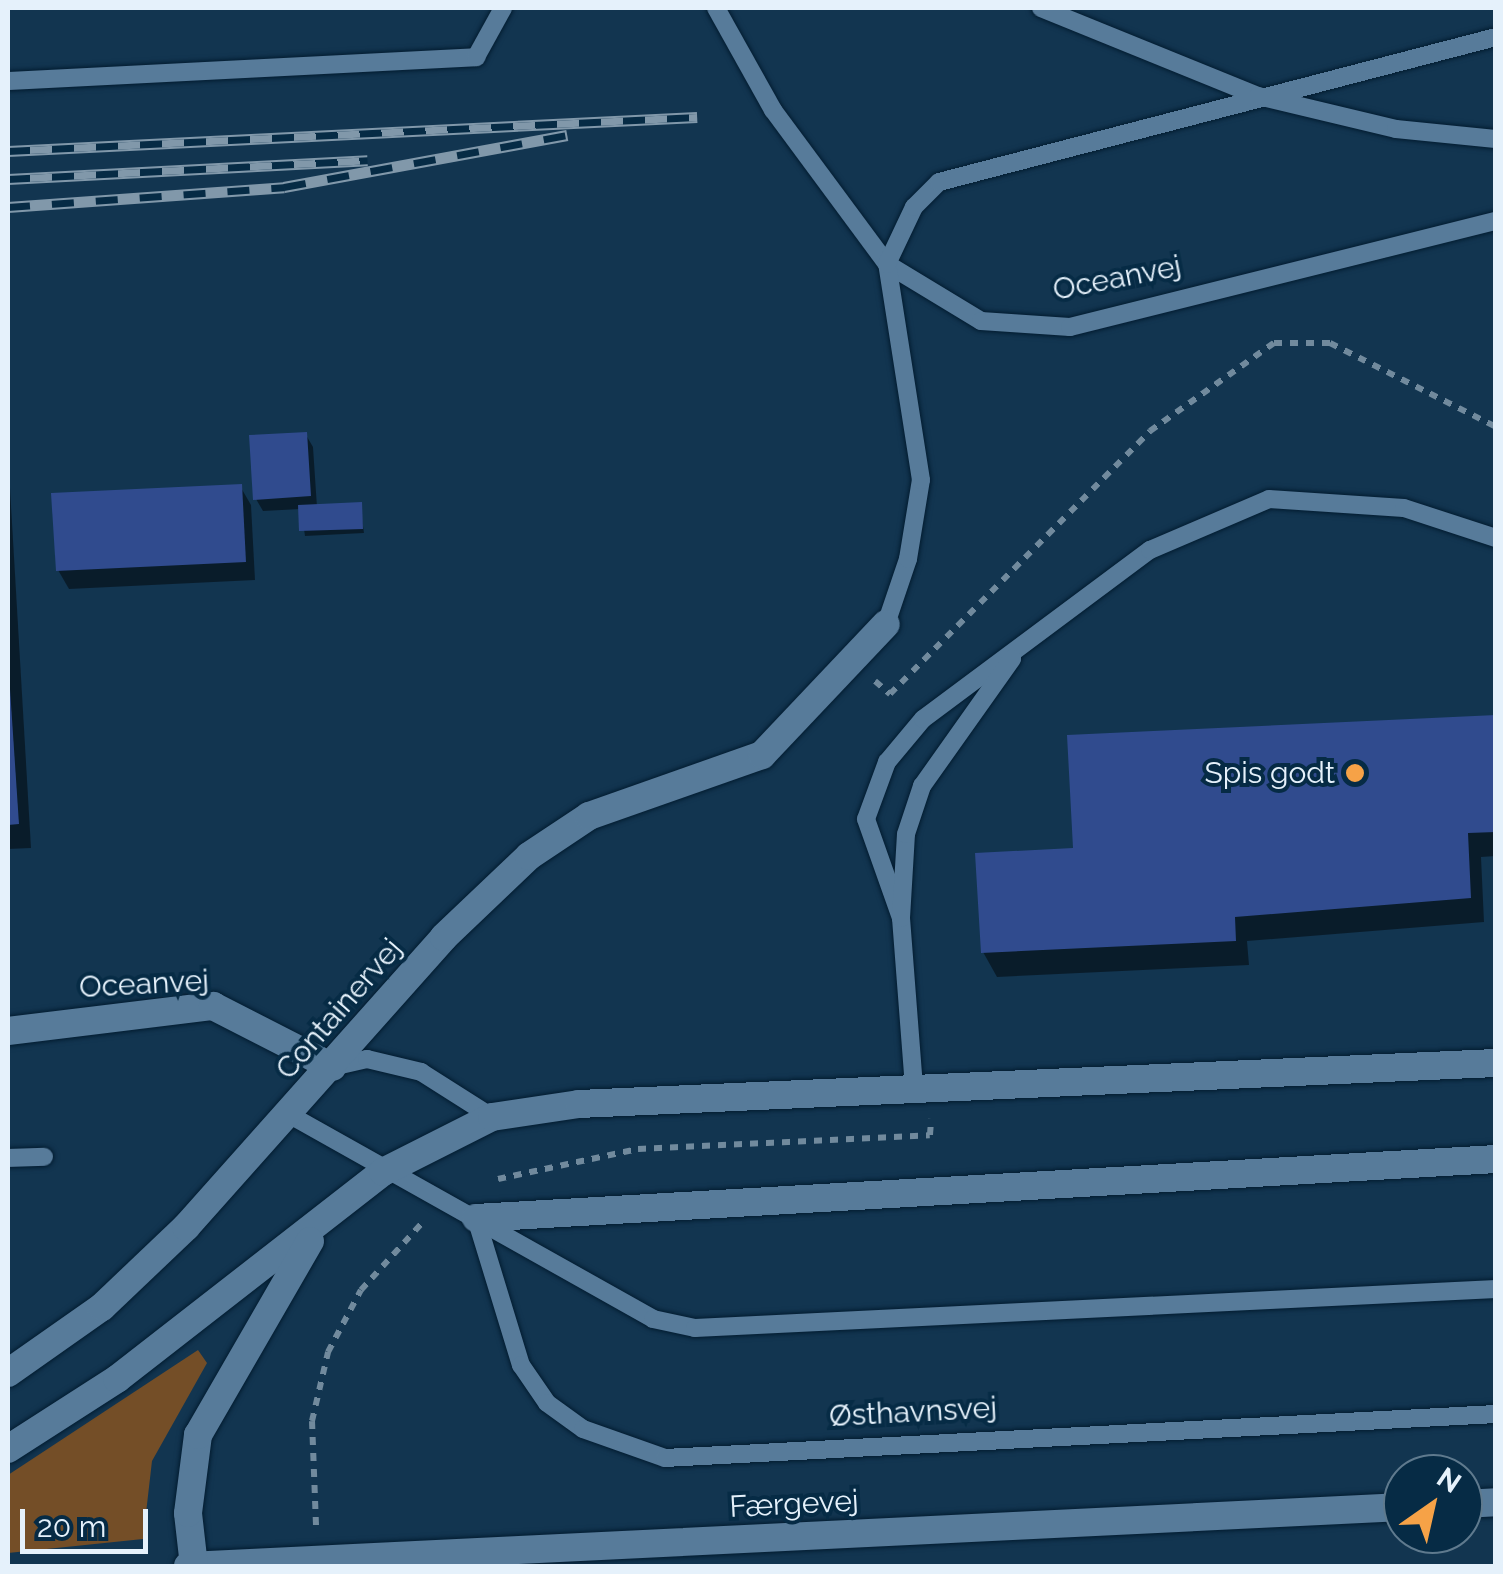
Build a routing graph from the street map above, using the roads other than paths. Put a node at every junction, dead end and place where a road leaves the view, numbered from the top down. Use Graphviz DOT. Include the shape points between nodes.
graph roads {
  1 [pos="503,8"];
  2 [pos="716,8"];
  3 [pos="1041,8"];
  4 [pos="1496,37"];
  5 [pos="8,81"];
  6 [pos="1258,96"];
  7 [pos="1496,140"];
  8 [pos="1496,221"];
  9 [pos="887,264"];
  10 [pos="1496,538"];
  11 [pos="886,624"];
  12 [pos="1021,646"];
  13 [pos="901,918"];
  14 [pos="8,1031"];
  15 [pos="1496,1064"];
  16 [pos="332,1067"];
  17 [pos="914,1087"];
  18 [pos="290,1115"];
  19 [pos="492,1117"];
  20 [pos="44,1157"];
  21 [pos="8,1158"];
  22 [pos="1496,1159"];
  23 [pos="383,1172"];
  24 [pos="476,1218"];
  25 [pos="318,1227"];
  26 [pos="1496,1289"];
  27 [pos="8,1374"];
  28 [pos="1496,1414"];
  29 [pos="8,1449"];
  30 [pos="1383,1508"];
  31 [pos="192,1566"];
  1 -- 5 [label="lane" via="476,57"];
  2 -- 9 [label="lane, Oceanvej" via="773,110"];
  3 -- 6 [label="lane"];
  4 -- 6 [label="lane"];
  6 -- 7 [label="lane" via="1396,129"];
  6 -- 9 [label="lane" via="963,170 914,207"];
  8 -- 9 [label="lane, Oceanvej" via="1070,327 981,321"];
  9 -- 11 [label="lane" via="920,480 908,559"];
  10 -- 12 [label="lane" via="1404,508 1269,499 1150,550"];
  11 -- 16 [label="street, Containervej" via="762,755 589,816 529,856 444,937"];
  12 -- 13 [label="lane" via="922,786 906,834"];
  12 -- 13 [label="lane" via="923,718 875,783 868,838"];
  13 -- 17 [label="lane"];
  14 -- 16 [label="street, Oceanvej" via="214,1006"];
  15 -- 17 [label="street"];
  16 -- 18 [label="street, Containervej"];
  16 -- 19 [label="lane" via="366,1059 422,1072"];
  17 -- 19 [label="street" via="579,1104"];
  18 -- 23 [label="lane"];
  18 -- 27 [label="street, Containervej" via="102,1308"];
  19 -- 23 [label="street"];
  20 -- 21 [label="lane"];
  22 -- 24 [label="street"];
  23 -- 24 [label="lane"];
  23 -- 25 [label="street"];
  24 -- 26 [label="lane" via="653,1319 695,1328"];
  24 -- 28 [label="lane, Østhavnsvej" via="520,1365 547,1403 583,1429 666,1458"];
  25 -- 29 [label="street" via="117,1380"];
  25 -- 31 [label="street" via="198,1435 188,1513"];
  30 -- 31 [label="street, Færgevej"];
}
